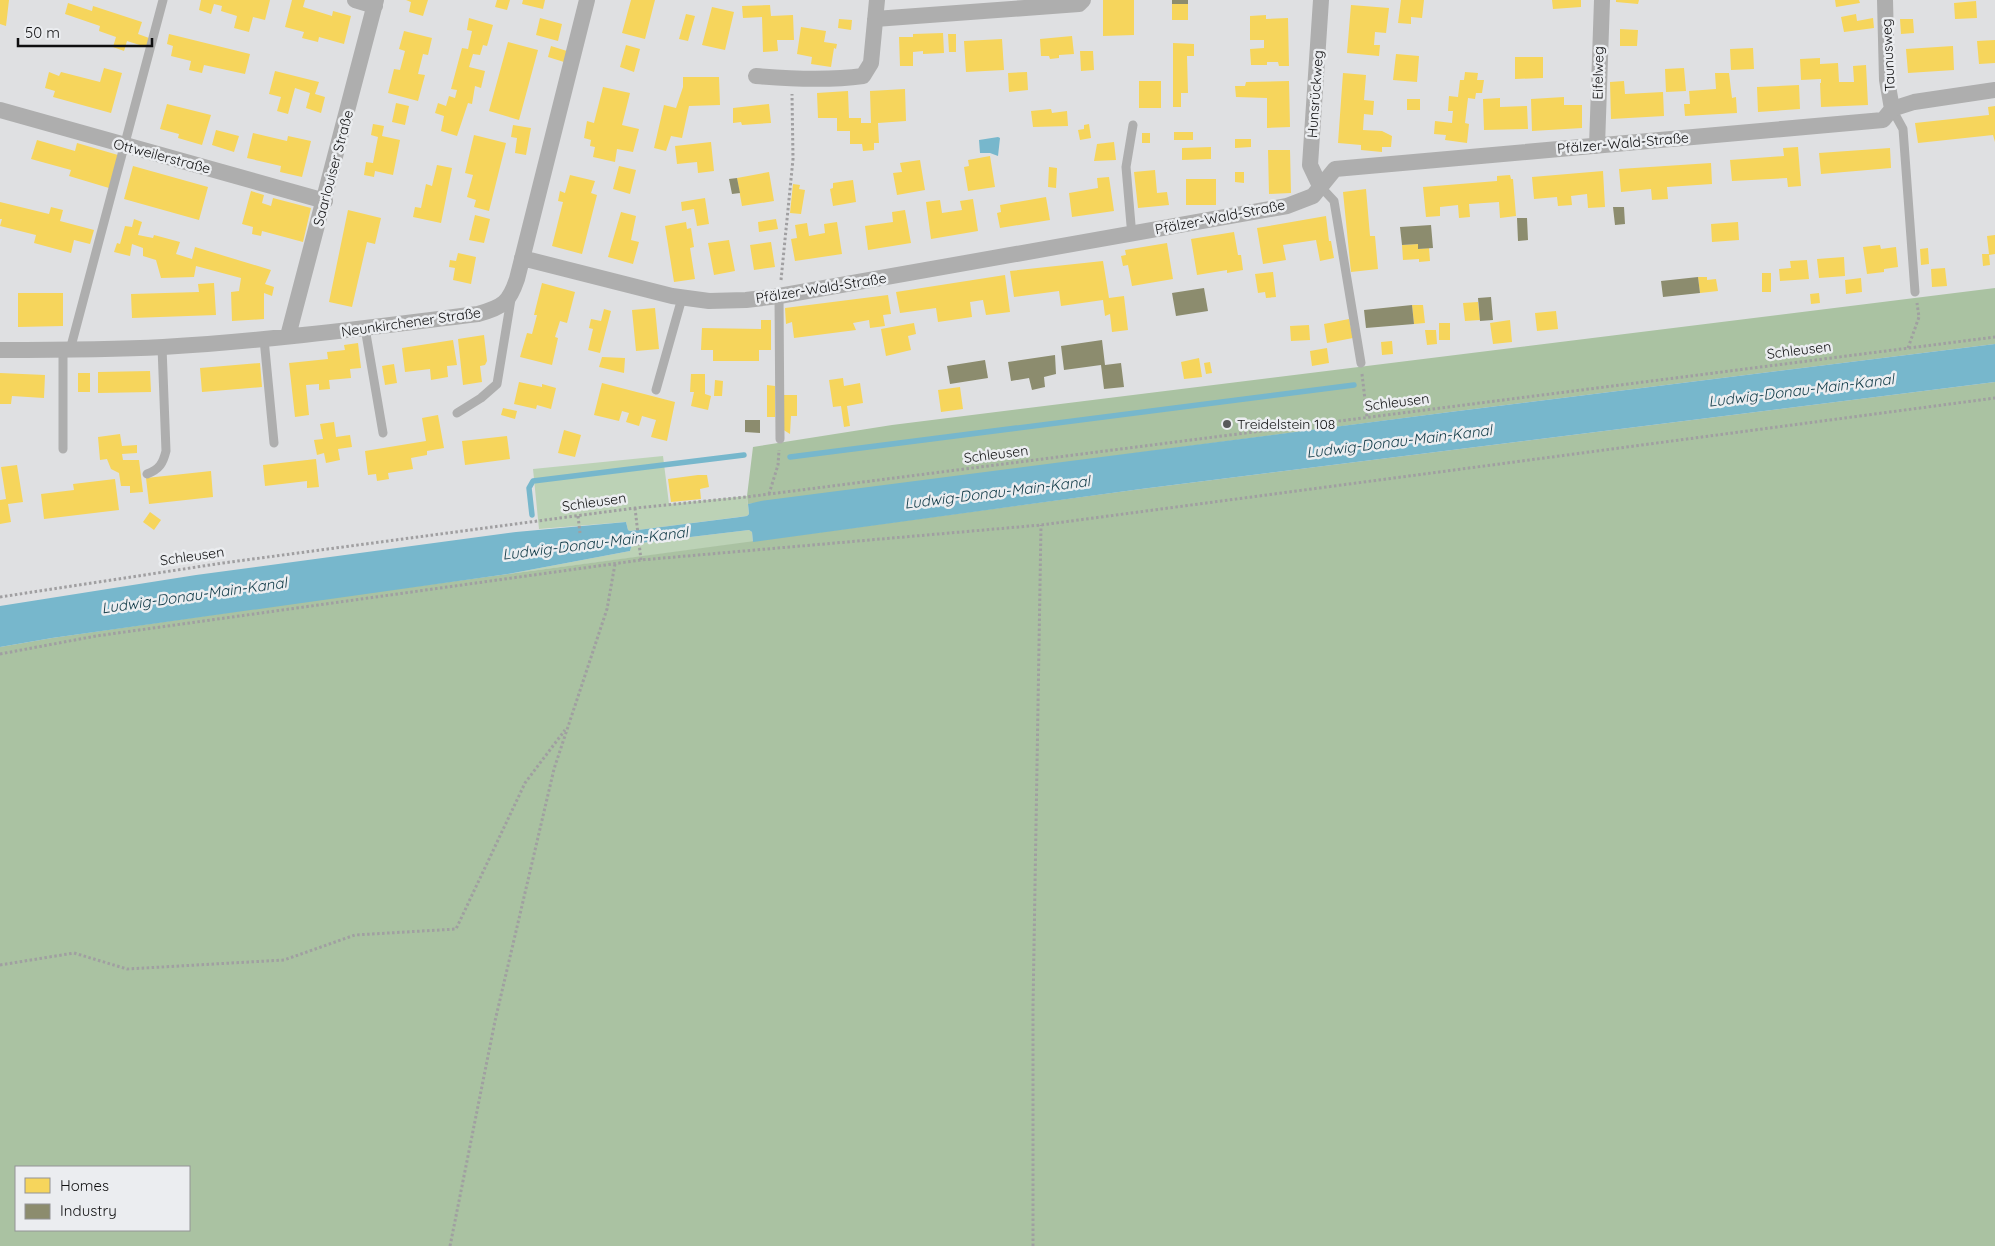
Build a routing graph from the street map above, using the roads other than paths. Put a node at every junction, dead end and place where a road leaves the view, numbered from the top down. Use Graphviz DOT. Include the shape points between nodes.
graph roads {
  1 [pos="163,0"];
  2 [pos="356,0"];
  3 [pos="587,0"];
  4 [pos="877,0"];
  5 [pos="1083,0"];
  6 [pos="1321,0"];
  7 [pos="1602,0"];
  8 [pos="1885,0"];
  9 [pos="376,3"];
  10 [pos="875,19"];
  11 [pos="756,76"];
  12 [pos="1995,90"];
  13 [pos="0,110"];
  14 [pos="1892,110"];
  15 [pos="1133,125"];
  16 [pos="124,146"];
  17 [pos="1597,146"];
  18 [pos="1320,186"];
  19 [pos="325,201"];
  20 [pos="1133,233"];
  21 [pos="522,258"];
  22 [pos="1915,292"];
  23 [pos="511,296"];
  24 [pos="779,296"];
  25 [pos="682,298"];
  26 [pos="365,328"];
  27 [pos="288,336"];
  28 [pos="264,339"];
  29 [pos="162,347"];
  30 [pos="0,350"];
  31 [pos="66,350"];
  32 [pos="1361,363"];
  33 [pos="656,390"];
  34 [pos="457,413"];
  35 [pos="383,432"];
  36 [pos="780,439"];
  37 [pos="274,443"];
  38 [pos="63,449"];
  39 [pos="147,474"];
  1 -- 16 [label="lane"];
  2 -- 9 [label="street"];
  3 -- 21 [label="street"];
  4 -- 10 [label="street"];
  5 -- 10 [label="street" via="1080,4"];
  6 -- 18 [label="street, Hunsrückweg" via="1310,165"];
  7 -- 17 [label="street, Eifelweg"];
  8 -- 14 [label="street, Taunusweg" via="1887,80"];
  9 -- 19 [label="street, Saarlouiser Straße"];
  10 -- 11 [label="street" via="871,63 863,76 792,79"];
  12 -- 14 [label="street, Pfälzer-Wald-Straße" via="1914,102"];
  13 -- 16 [label="street, Ottweilerstraße"];
  14 -- 17 [label="street, Pfälzer-Wald-Straße" via="1883,120"];
  14 -- 22 [label="lane" via="1903,129"];
  15 -- 20 [label="lane" via="1126,167"];
  16 -- 19 [label="street, Ottweilerstraße"];
  16 -- 31 [label="lane"];
  17 -- 18 [label="street, Pfälzer-Wald-Straße" via="1351,166 1335,169"];
  18 -- 20 [label="street, Pfälzer-Wald-Straße" via="1312,196 1287,206"];
  18 -- 32 [label="lane" via="1334,201"];
  19 -- 27 [label="street, Saarlouiser Straße"];
  20 -- 24 [label="street, Pfälzer-Wald-Straße"];
  21 -- 23 [label="street"];
  21 -- 25 [label="street, Pfälzer-Wald-Straße"];
  23 -- 26 [label="street, Neunkirchener Straße" via="496,309 478,314"];
  23 -- 34 [label="lane" via="497,384"];
  24 -- 25 [label="street, Pfälzer-Wald-Straße" via="709,301"];
  24 -- 36 [label="lane"];
  25 -- 33 [label="lane"];
  26 -- 27 [label="street, Neunkirchener Straße"];
  26 -- 35 [label="lane"];
  27 -- 28 [label="street, Neunkirchener Straße"];
  28 -- 29 [label="street, Neunkirchener Straße"];
  28 -- 37 [label="lane"];
  29 -- 31 [label="street, Neunkirchener Straße"];
  29 -- 39 [label="lane" via="166,450 163,464"];
  30 -- 31 [label="street, Neunkirchener Straße"];
  31 -- 38 [label="lane"];
}
